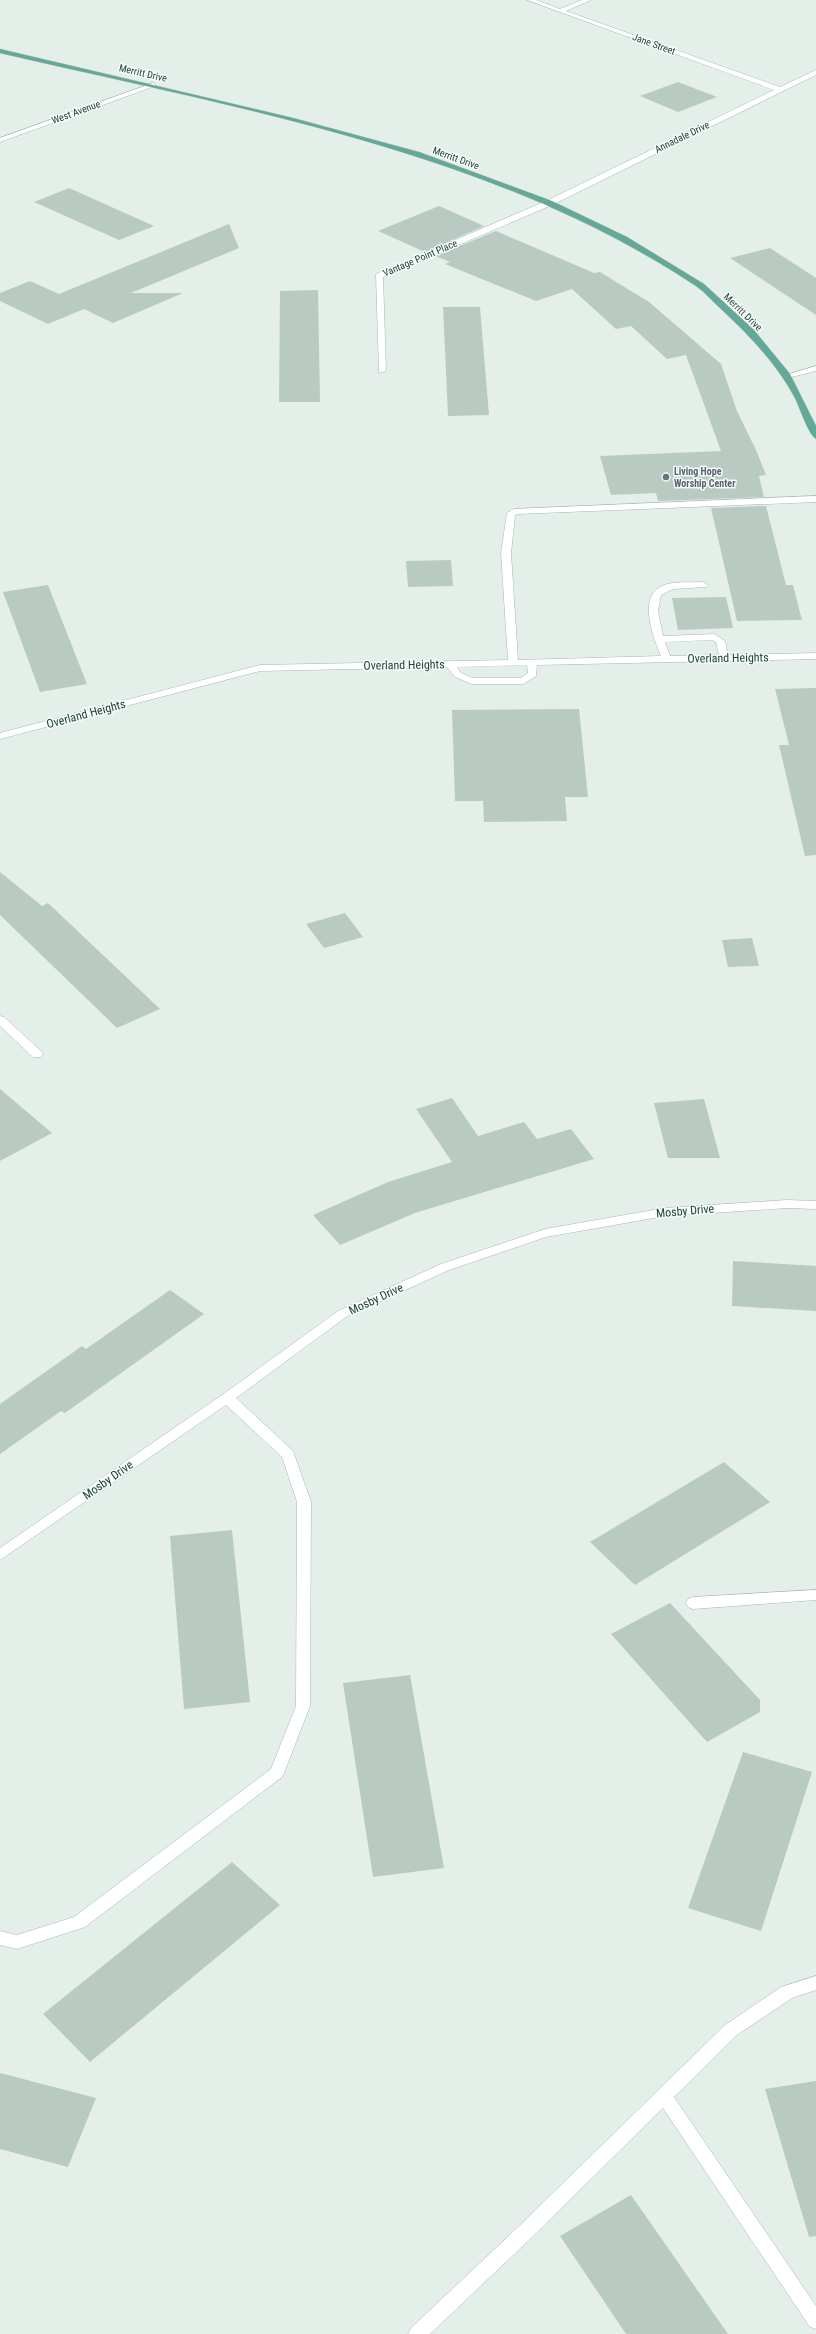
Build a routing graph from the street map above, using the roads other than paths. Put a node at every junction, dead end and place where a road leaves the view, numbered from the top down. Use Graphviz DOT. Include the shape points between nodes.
graph roads {
  1 [pos="530,0"];
  2 [pos="588,0"];
  3 [pos="562,10"];
  4 [pos="0,51"];
  5 [pos="816,72"];
  6 [pos="153,85"];
  7 [pos="778,89"];
  8 [pos="0,140"];
  9 [pos="549,203"];
  10 [pos="816,368"];
  11 [pos="382,371"];
  12 [pos="787,376"];
  13 [pos="816,436"];
  14 [pos="816,499"];
  15 [pos="703,585"];
  16 [pos="660,639"];
  17 [pos="816,656"];
  18 [pos="724,658"];
  19 [pos="667,660"];
  20 [pos="513,663"];
  21 [pos="532,663"];
  22 [pos="451,665"];
  23 [pos="0,736"];
  24 [pos="0,1020"];
  25 [pos="37,1054"];
  26 [pos="816,1205"];
  27 [pos="227,1398"];
  28 [pos="0,1555"];
  29 [pos="816,1595"];
  30 [pos="693,1603"];
  31 [pos="0,1938"];
  32 [pos="816,1983"];
  33 [pos="664,2096"];
  34 [pos="816,2321"];
  35 [pos="417,2334"];
  1 -- 3 [label="street, Jane Street"];
  2 -- 3 [label="street"];
  3 -- 7 [label="street, Jane Street"];
  4 -- 6 [label="main road, Merritt Drive"];
  5 -- 7 [label="street, Annadale Drive"];
  6 -- 8 [label="street, West Avenue"];
  6 -- 9 [label="main road, Merritt Drive" via="291,118 416,154"];
  7 -- 9 [label="street, Annadale Drive"];
  9 -- 11 [label="street, Vantage Point Place" via="379,276"];
  9 -- 12 [label="main road, Merritt Drive" via="624,239 701,286 751,332"];
  10 -- 12 [label="street"];
  12 -- 13 [label="main road, Merritt Drive"];
  14 -- 20 [label="street" via="636,505 511,513 506,552"];
  15 -- 16 [label="street" via="673,586 662,589 655,595 652,608"];
  16 -- 18 [label="street" via="714,637 720,641"];
  16 -- 19 [label="street"];
  17 -- 18 [label="street, Overland Heights"];
  18 -- 19 [label="street, Overland Heights"];
  19 -- 21 [label="street, Overland Heights"];
  20 -- 21 [label="street, Overland Heights"];
  20 -- 22 [label="street, Overland Heights"];
  21 -- 22 [label="street" via="533,674 523,681 472,681 458,675"];
  22 -- 23 [label="street, Overland Heights" via="260,668"];
  24 -- 25 [label="street"];
  26 -- 27 [label="street, Mosby Drive" via="786,1204 665,1212 545,1233 445,1267 342,1314"];
  27 -- 28 [label="street, Mosby Drive"];
  27 -- 31 [label="street" via="288,1455 304,1502 303,1706 277,1773 79,1922 17,1942"];
  29 -- 30 [label="street"];
  32 -- 33 [label="street" via="787,1992 731,2030"];
  33 -- 34 [label="street"];
  33 -- 35 [label="street"];
}
